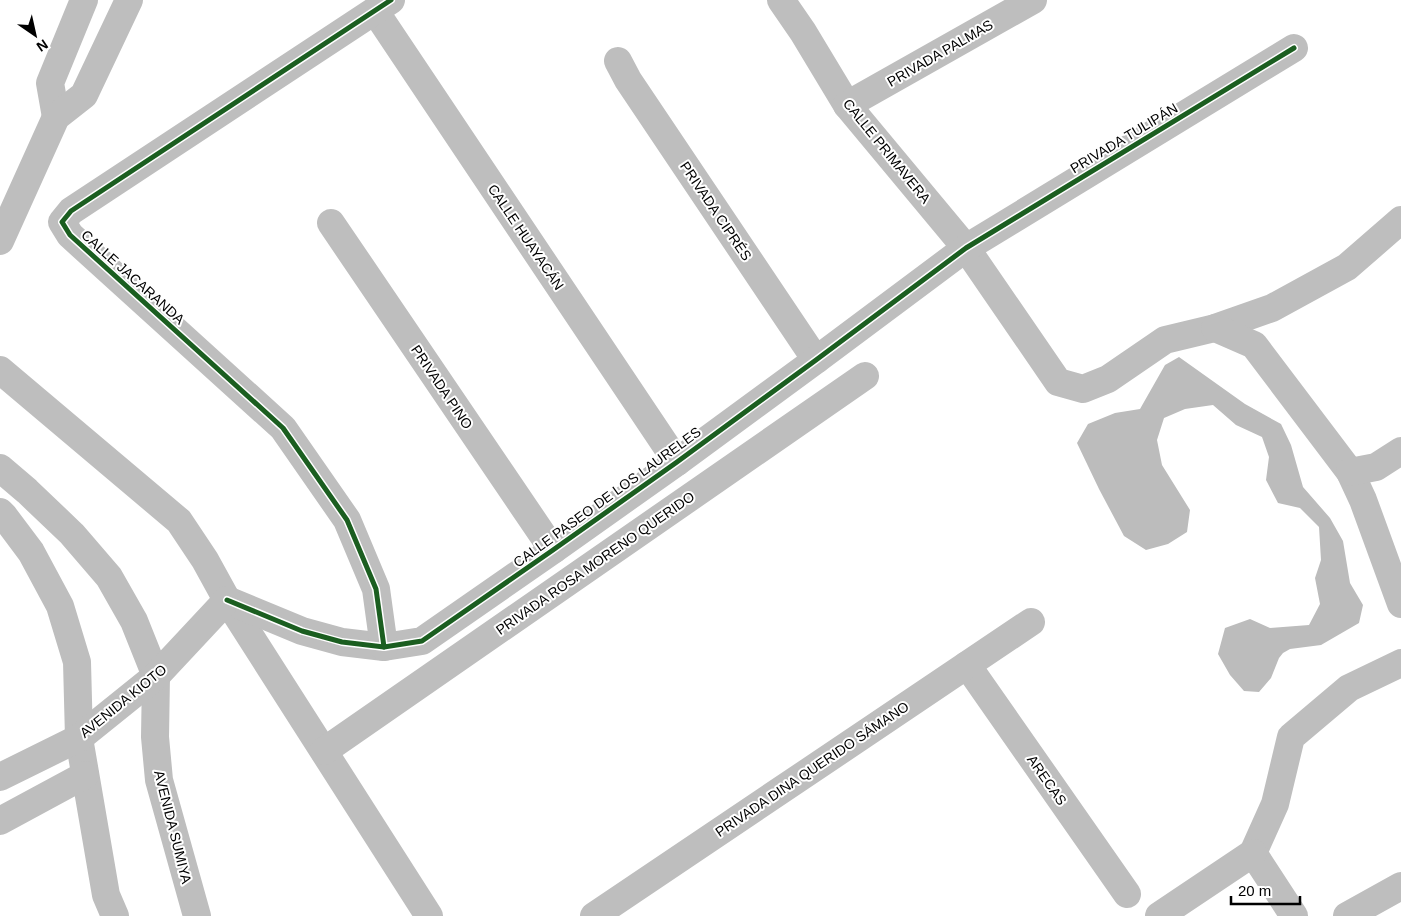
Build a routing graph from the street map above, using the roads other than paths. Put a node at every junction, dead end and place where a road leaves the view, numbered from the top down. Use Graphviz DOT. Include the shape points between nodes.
graph roads {
  1 [pos="84,0"];
  2 [pos="129,0"];
  3 [pos="781,0"];
  4 [pos="1033,0"];
  5 [pos="383,6"];
  6 [pos="1294,48"];
  7 [pos="618,61"];
  8 [pos="847,106"];
  9 [pos="56,117"];
  10 [pos="1401,220"];
  11 [pos="331,223"];
  12 [pos="0,241"];
  13 [pos="966,248"];
  14 [pos="1272,308"];
  15 [pos="1215,328"];
  16 [pos="1254,345"];
  17 [pos="816,360"];
  18 [pos="0,370"];
  19 [pos="865,376"];
  20 [pos="1401,451"];
  21 [pos="677,462"];
  22 [pos="0,468"];
  23 [pos="1363,470"];
  24 [pos="0,512"];
  25 [pos="553,550"];
  26 [pos="227,600"];
  27 [pos="1401,604"];
  28 [pos="1031,622"];
  29 [pos="384,647"];
  30 [pos="1401,663"];
  31 [pos="967,665"];
  32 [pos="156,676"];
  33 [pos="78,738"];
  34 [pos="324,751"];
  35 [pos="85,775"];
  36 [pos="0,777"];
  37 [pos="0,821"];
  38 [pos="1252,853"];
  39 [pos="1401,886"];
  40 [pos="1127,894"];
  41 [pos="115,916"];
  42 [pos="197,916"];
  43 [pos="429,916"];
  44 [pos="594,916"];
  45 [pos="1160,916"];
  46 [pos="1294,916"];
  47 [pos="1348,916"];
  1 -- 9 [label="street" via="50,83"];
  2 -- 9 [label="street" via="84,95"];
  3 -- 8 [label="street, CALLE PRIMAVERA"];
  4 -- 8 [label="street, PRIVADA PALMAS"];
  5 -- 21 [label="street, CALLE HUAYACÁN"];
  5 -- 29 [label="street, CALLE JACARANDA" via="71,211 62,222 70,235 283,428 348,520 376,589"];
  6 -- 13 [label="street, PRIVADA TULIPÁN"];
  7 -- 17 [label="street, PRIVADA CIPRÉS"];
  8 -- 13 [label="street, CALLE PRIMAVERA"];
  9 -- 12 [label="street"];
  10 -- 14 [label="street" via="1347,267"];
  11 -- 25 [label="street, PRIVADA PINO"];
  13 -- 15 [label="street" via="1058,382 1084,389 1108,379 1165,340"];
  13 -- 17 [label="street, CALLE PASEO DE LOS LAURELES"];
  14 -- 15 [label="street"];
  14 -- 16 [label="street"];
  15 -- 16 [label="street"];
  16 -- 23 [label="street"];
  17 -- 21 [label="street, CALLE PASEO DE LOS LAURELES"];
  18 -- 26 [label="street" via="179,521"];
  19 -- 34 [label="street, PRIVADA ROSA MORENO QUERIDO"];
  20 -- 23 [label="street"];
  21 -- 25 [label="street, CALLE PASEO DE LOS LAURELES"];
  22 -- 32 [label="street" via="72,534 108,577 134,621"];
  23 -- 27 [label="street" via="1363,500"];
  24 -- 33 [label="street" via="31,552 60,606 76,662"];
  25 -- 29 [label="street, CALLE PASEO DE LOS LAURELES" via="422,641"];
  26 -- 29 [label="street, CALLE PASEO DE LOS LAURELES" via="302,631 342,642"];
  26 -- 32 [label="street, AVENIDA KIOTO"];
  26 -- 34 [label="street"];
  28 -- 31 [label="street, PRIVADA DINA QUERIDO SÁMANO"];
  30 -- 38 [label="street" via="1348,688 1290,737 1275,804"];
  31 -- 40 [label="street, ARECAS"];
  31 -- 44 [label="street, PRIVADA DINA QUERIDO SÁMANO"];
  32 -- 33 [label="street, AVENIDA KIOTO"];
  32 -- 42 [label="street, AVENIDA SUMIYA" via="155,737 159,780"];
  33 -- 35 [label="street"];
  33 -- 36 [label="street, AVENIDA KIOTO"];
  34 -- 43 [label="street"];
  35 -- 37 [label="street"];
  35 -- 41 [label="street" via="106,895"];
  38 -- 45 [label="street"];
  38 -- 46 [label="street"];
  39 -- 47 [label="street"];
}
